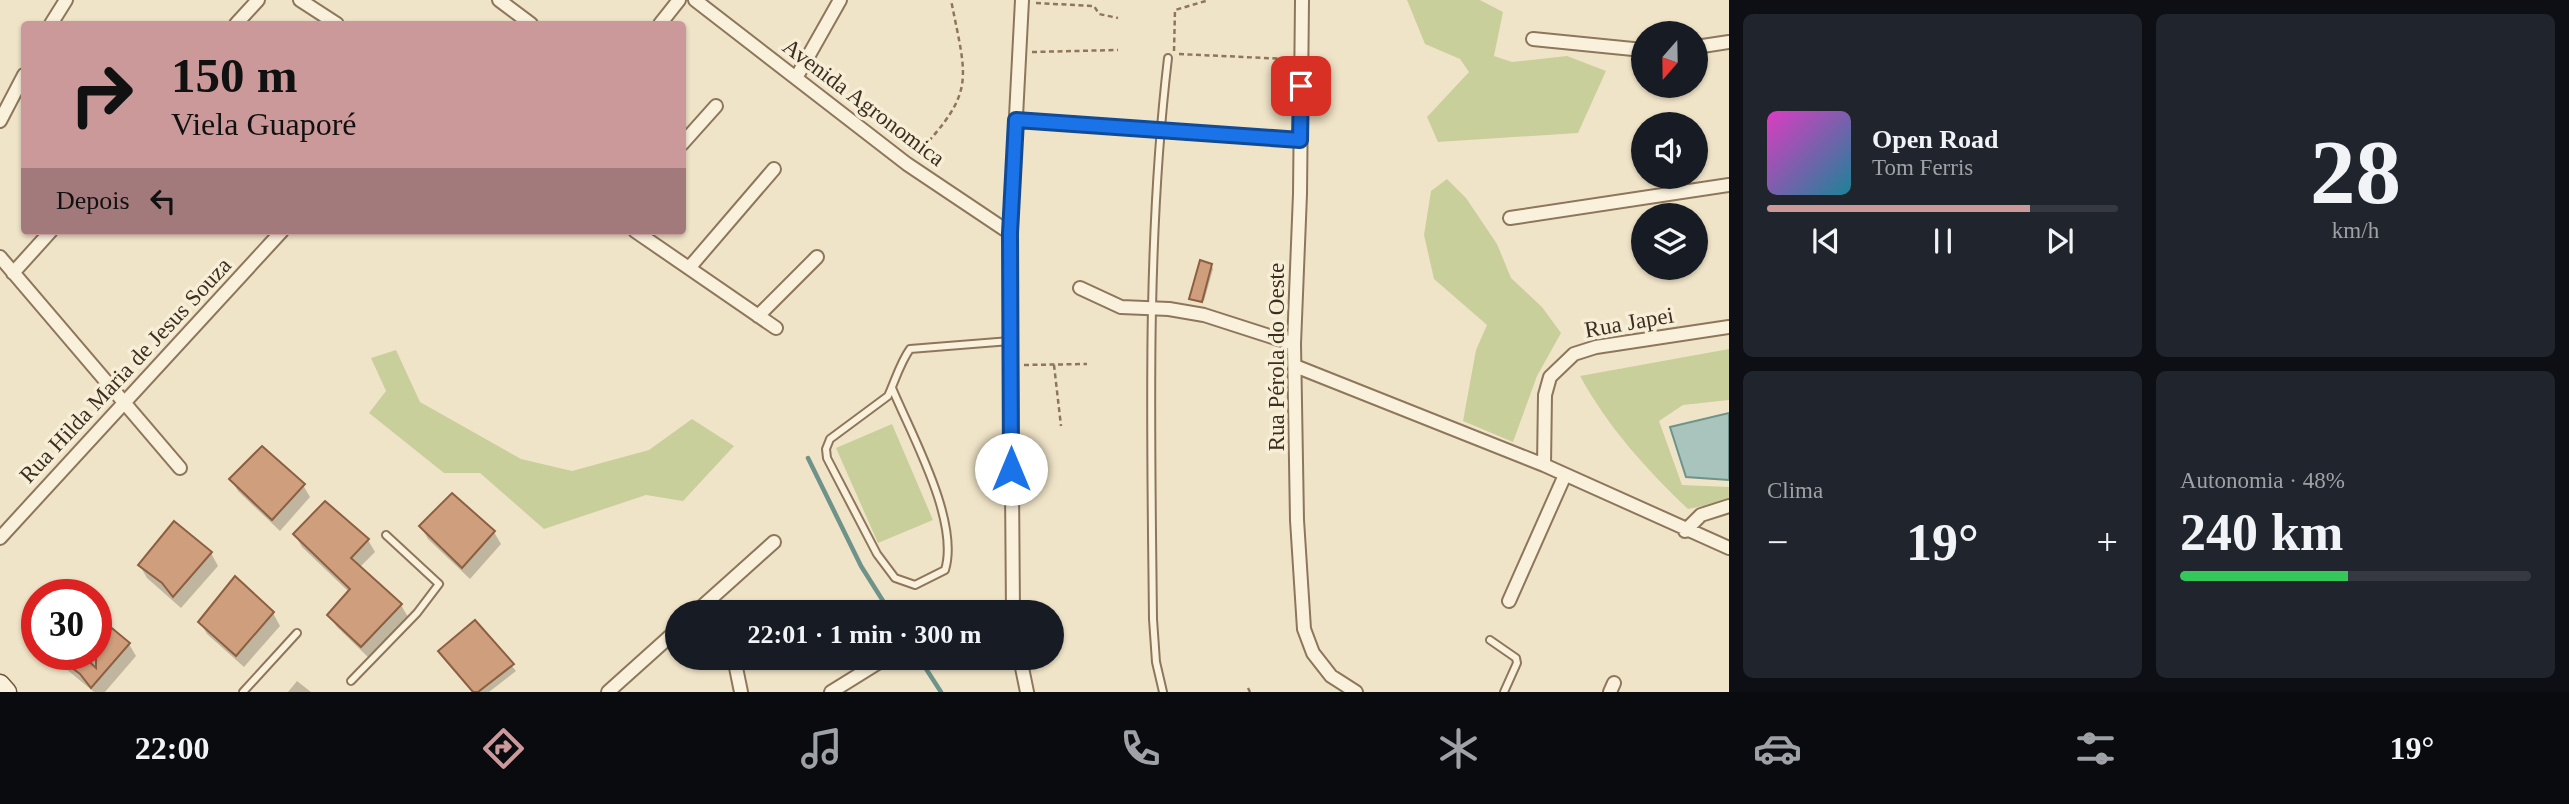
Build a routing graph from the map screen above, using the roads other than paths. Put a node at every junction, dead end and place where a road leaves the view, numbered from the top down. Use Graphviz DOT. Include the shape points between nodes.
graph roads {
  1 [pos="66,0"];
  2 [pos="258,0"];
  3 [pos="300,0"];
  4 [pos="499,0"];
  5 [pos="679,0"];
  6 [pos="695,0"];
  7 [pos="840,0"];
  8 [pos="1302,0"];
  9 [pos="1022,2"];
  10 [pos="53,21"];
  11 [pos="239,21"];
  12 [pos="332,21"];
  13 [pos="527,21"];
  14 [pos="662,21"];
  15 [pos="1533,39"];
  16 [pos="1729,42"];
  17 [pos="1708,45"];
  18 [pos="1631,49"];
  19 [pos="1171,56"];
  20 [pos="796,78"];
  21 [pos="21,81"];
  22 [pos="716,106"];
  23 [pos="1016,120"];
  24 [pos="0,121"];
  25 [pos="1160,128"];
  26 [pos="686,140"];
  27 [pos="1300,140"];
  28 [pos="774,169"];
  29 [pos="1729,185"];
  30 [pos="1510,218"];
  31 [pos="1010,233"];
  32 [pos="47,235"];
  33 [pos="278,235"];
  34 [pos="641,235"];
  35 [pos="0,257"];
  36 [pos="817,257"];
  37 [pos="689,268"];
  38 [pos="13,274"];
  39 [pos="1080,288"];
  40 [pos="1153,311"];
  41 [pos="758,316"];
  42 [pos="1729,327"];
  43 [pos="776,328"];
  44 [pos="1010,341"];
  45 [pos="1294,344"];
  46 [pos="1295,366"];
  47 [pos="892,388"];
  48 [pos="123,405"];
  49 [pos="1544,465"];
  50 [pos="180,468"];
  51 [pos="1565,475"];
  52 [pos="1729,506"];
  53 [pos="1685,531"];
  54 [pos="386,535"];
  55 [pos="0,538"];
  56 [pos="774,542"];
  57 [pos="1729,548"];
  58 [pos="711,600"];
  59 [pos="1013,600"];
  60 [pos="1509,601"];
  61 [pos="297,633"];
  62 [pos="1490,640"];
  63 [pos="665,641"];
  64 [pos="736,670"];
  65 [pos="866,670"];
  66 [pos="1022,670"];
  67 [pos="351,681"];
  68 [pos="0,684"];
  69 [pos="6,692"];
  70 [pos="243,692"];
  71 [pos="608,692"];
  72 [pos="741,692"];
  73 [pos="831,692"];
  74 [pos="1027,692"];
  75 [pos="1163,692"];
  76 [pos="1356,692"];
  77 [pos="1504,692"];
  1 -- 10 [label="street"];
  2 -- 11 [label="street"];
  3 -- 12 [label="street"];
  4 -- 13 [label="street"];
  5 -- 14 [label="street"];
  6 -- 20 [label="street, Avenida Agronomica"];
  7 -- 20 [label="street"];
  8 -- 27 [label="street, Rua Pérola do Oeste"];
  9 -- 23 [label="street"];
  15 -- 18 [label="street"];
  16 -- 17 [label="street"];
  19 -- 25 [label="lane"];
  20 -- 31 [label="street, Avenida Agronomica" via="907,164"];
  21 -- 24 [label="street"];
  22 -- 26 [label="street"];
  23 -- 25 [label="street"];
  23 -- 31 [label="street"];
  25 -- 27 [label="street"];
  25 -- 40 [label="lane"];
  27 -- 45 [label="street, Rua Pérola do Oeste"];
  28 -- 37 [label="street"];
  29 -- 30 [label="street"];
  31 -- 44 [label="street"];
  32 -- 38 [label="street"];
  33 -- 48 [label="street, Rua Hilda Maria de Jesus Souza"];
  34 -- 37 [label="street"];
  35 -- 38 [label="street"];
  36 -- 41 [label="street"];
  37 -- 41 [label="street"];
  38 -- 48 [label="street"];
  39 -- 40 [label="street" via="1121,307"];
  40 -- 45 [label="street" via="1169,309 1204,316"];
  40 -- 75 [label="lane" via="1153,619"];
  41 -- 43 [label="street"];
  42 -- 49 [label="street, Rua Japei" via="1574,354 1550,377 1545,395"];
  44 -- 47 [label="lane" via="915,346 906,354"];
  44 -- 59 [label="street"];
  45 -- 46 [label="street, Rua Pérola do Oeste"];
  46 -- 49 [label="street"];
  46 -- 76 [label="street, Rua Pérola do Oeste" via="1304,629 1313,653 1331,676"];
  47 -- 47 [label="lane" via="938,500 948,547 944,570 915,585 895,578 877,554 827,458 830,439 888,396"];
  48 -- 50 [label="street"];
  48 -- 55 [label="street, Rua Hilda Maria de Jesus Souza"];
  49 -- 51 [label="street"];
  51 -- 53 [label="street"];
  51 -- 60 [label="street"];
  52 -- 53 [label="street" via="1701,515"];
  53 -- 57 [label="street"];
  54 -- 67 [label="lane" via="439,584"];
  56 -- 58 [label="street"];
  61 -- 70 [label="lane"];
  62 -- 77 [label="lane" via="1516,658"];
  63 -- 71 [label="street"];
  64 -- 72 [label="street"];
  65 -- 73 [label="street"];
  66 -- 74 [label="street"];
  68 -- 69 [label="street"];
}
